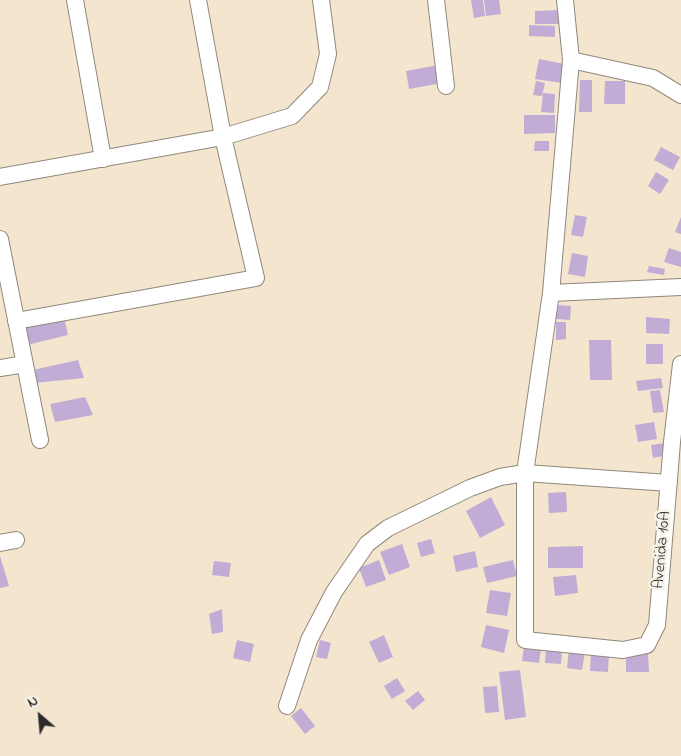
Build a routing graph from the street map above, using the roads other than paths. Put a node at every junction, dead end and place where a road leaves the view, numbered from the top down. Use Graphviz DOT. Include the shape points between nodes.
graph roads {
  1 [pos="75,0"];
  2 [pos="198,0"];
  3 [pos="321,0"];
  4 [pos="436,0"];
  5 [pos="565,0"];
  6 [pos="571,60"];
  7 [pos="446,86"];
  8 [pos="681,95"];
  9 [pos="223,137"];
  10 [pos="103,159"];
  11 [pos="0,177"];
  12 [pos="0,239"];
  13 [pos="681,287"];
  14 [pos="551,293"];
  15 [pos="16,321"];
  16 [pos="25,364"];
  17 [pos="681,364"];
  18 [pos="0,368"];
  19 [pos="40,440"];
  20 [pos="525,473"];
  21 [pos="669,483"];
  22 [pos="287,706"];
  1 -- 10 [label="street"];
  2 -- 9 [label="street"];
  3 -- 9 [label="street" via="328,54 320,87 292,116"];
  4 -- 7 [label="street"];
  5 -- 6 [label="street"];
  6 -- 8 [label="street" via="653,78"];
  6 -- 14 [label="street"];
  9 -- 10 [label="street"];
  9 -- 15 [label="street" via="256,278"];
  10 -- 11 [label="street"];
  12 -- 15 [label="street"];
  13 -- 14 [label="street"];
  14 -- 20 [label="street"];
  15 -- 16 [label="street"];
  16 -- 18 [label="street"];
  16 -- 19 [label="street"];
  17 -- 21 [label="street, Avenida 10A"];
  20 -- 21 [label="street"];
  20 -- 21 [label="street, Avenida 10A" via="525,640 623,650 647,645 657,625"];
  20 -- 22 [label="street" via="500,477 470,488 388,528 367,544 334,592 309,640"];
}
